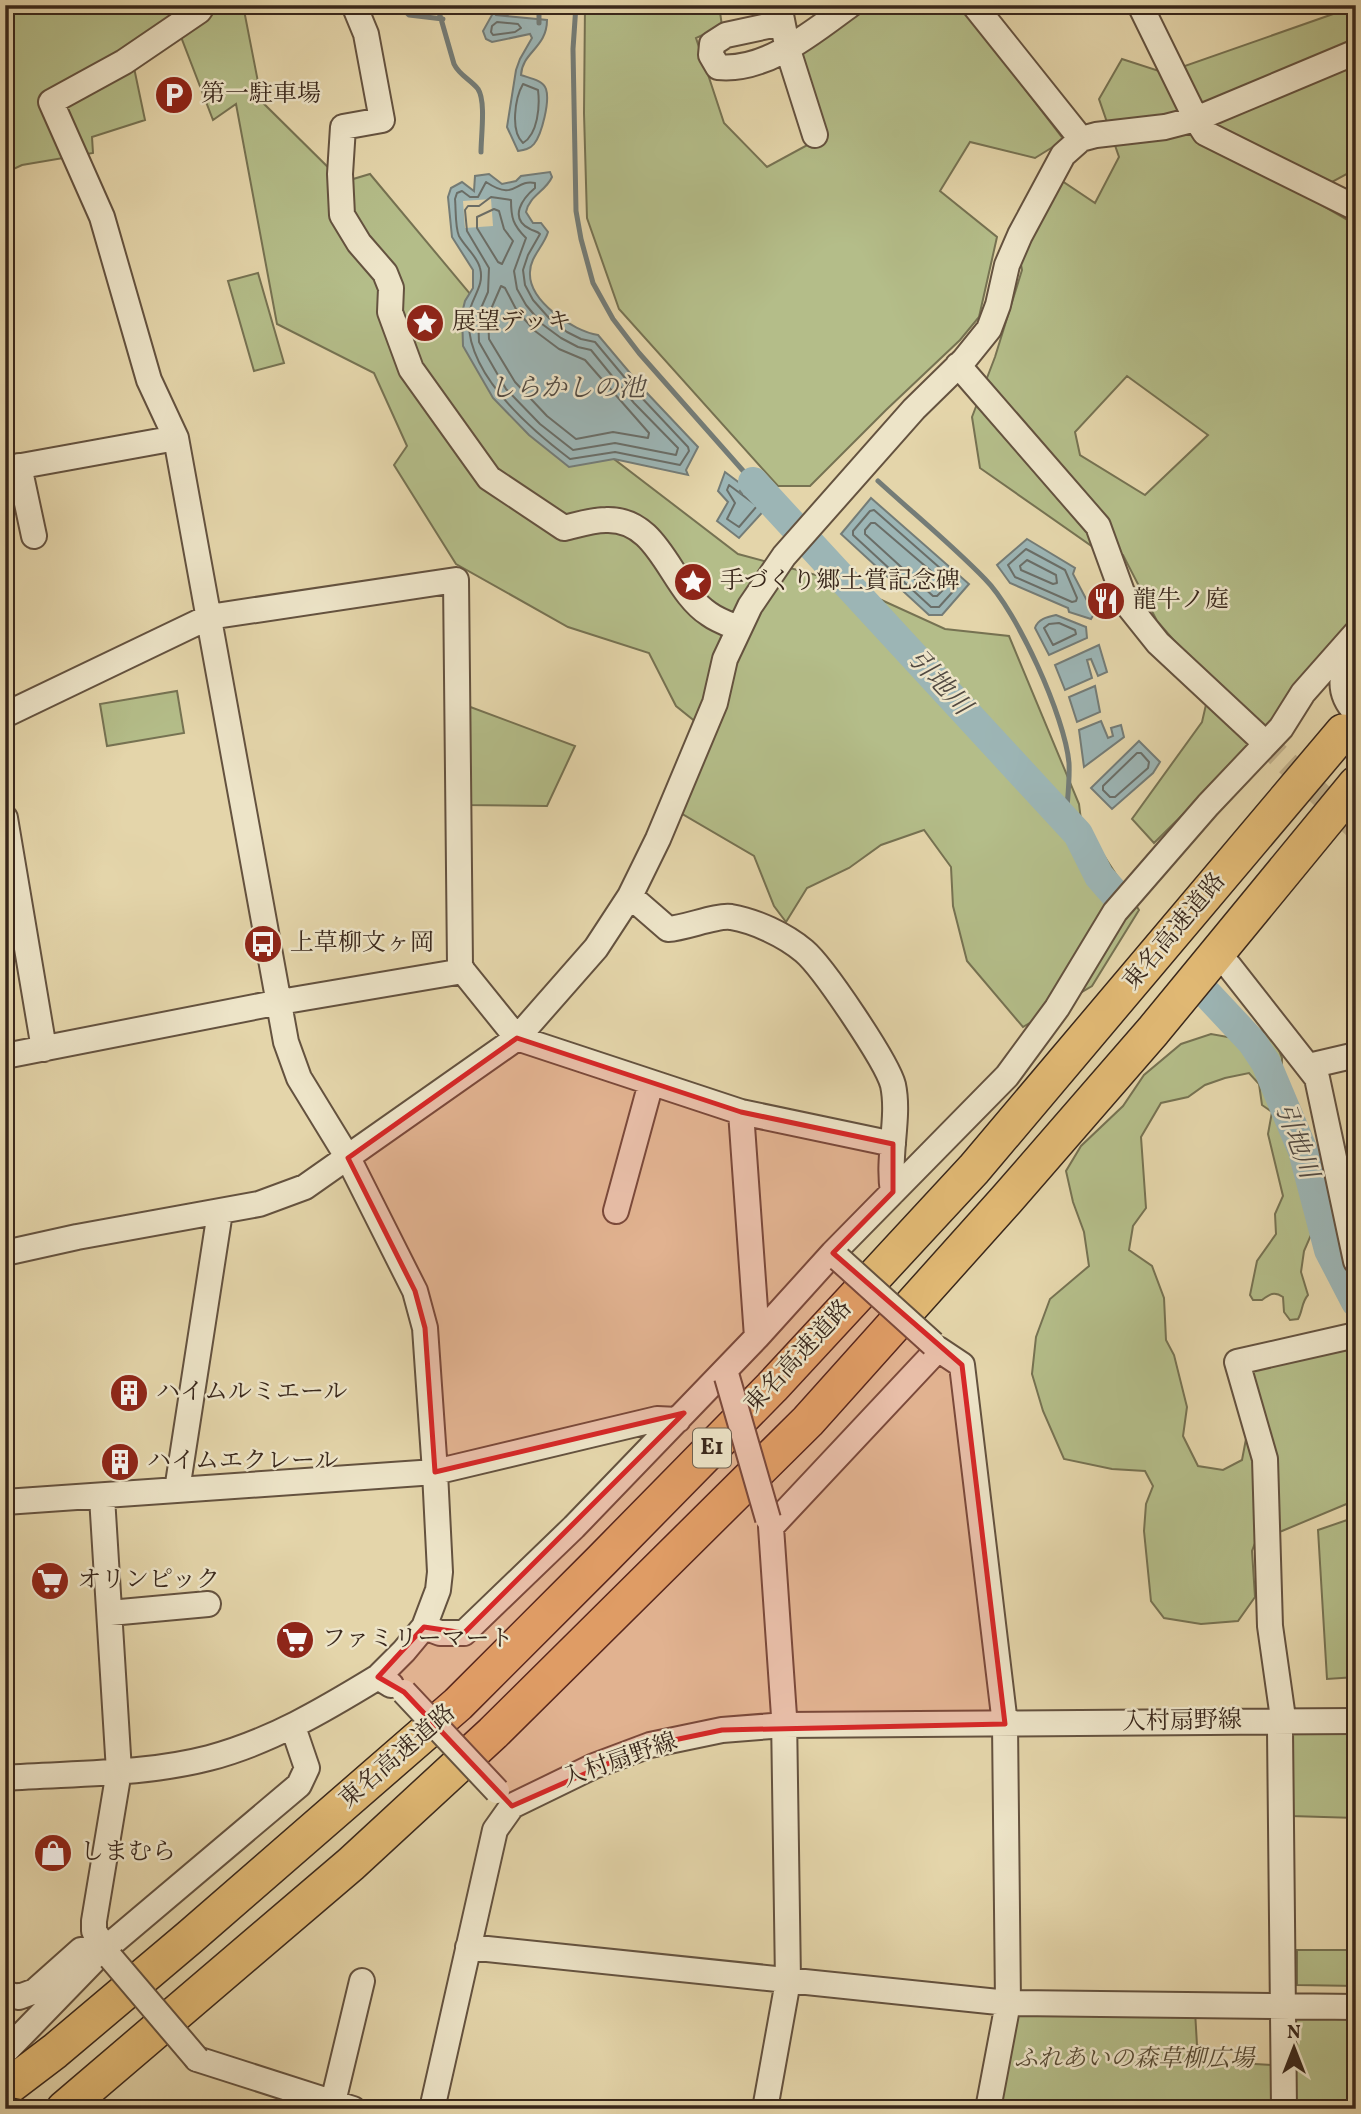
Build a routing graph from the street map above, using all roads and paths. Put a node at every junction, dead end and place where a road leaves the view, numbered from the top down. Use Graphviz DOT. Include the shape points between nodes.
graph roads {
  1 [pos="203,5"];
  2 [pos="354,5"];
  3 [pos="850,5"];
  4 [pos="974,5"];
  5 [pos="1140,5"];
  6 [pos="780,14"];
  7 [pos="788,50"];
  8 [pos="1356,52"];
  9 [pos="1196,119"];
  10 [pos="815,135"];
  11 [pos="1081,139"];
  12 [pos="1356,208"];
  13 [pos="958,365"];
  14 [pos="176,438"];
  15 [pos="12,468"];
  16 [pos="16,506"];
  17 [pos="34,536"];
  18 [pos="209,617"];
  19 [pos="738,628"];
  20 [pos="1356,633"];
  21 [pos="1356,651"];
  22 [pos="5,715"];
  23 [pos="1350,722"];
  24 [pos="1261,739"];
  25 [pos="1356,784"];
  26 [pos="5,818"];
  27 [pos="630,896"];
  28 [pos="1228,966"];
  29 [pos="463,971"];
  30 [pos="280,1002"];
  31 [pos="517,1038"];
  32 [pos="44,1049"];
  33 [pos="1356,1055"];
  34 [pos="5,1056"];
  35 [pos="1309,1066"];
  36 [pos="651,1083"];
  37 [pos="741,1112"];
  38 [pos="893,1144"];
  39 [pos="348,1158"];
  40 [pos="893,1192"];
  41 [pos="616,1211"];
  42 [pos="220,1212"];
  43 [pos="5,1252"];
  44 [pos="836,1256"];
  45 [pos="1356,1262"];
  46 [pos="1352,1335"];
  47 [pos="757,1337"];
  48 [pos="936,1346"];
  49 [pos="726,1373"];
  50 [pos="678,1420"];
  51 [pos="435,1472"];
  52 [pos="177,1490"];
  53 [pos="102,1497"];
  54 [pos="5,1502"];
  55 [pos="769,1523"];
  56 [pos="208,1605"];
  57 [pos="110,1613"];
  58 [pos="424,1627"];
  59 [pos="377,1677"];
  60 [pos="1280,1721"];
  61 [pos="1356,1721"];
  62 [pos="1005,1724"];
  63 [pos="785,1725"];
  64 [pos="293,1727"];
  65 [pos="119,1770"];
  66 [pos="5,1778"];
  67 [pos="504,1799"];
  68 [pos="468,1947"];
  69 [pos="108,1953"];
  70 [pos="362,1981"];
  71 [pos="788,1981"];
  72 [pos="5,1994"];
  73 [pos="1008,2003"];
  74 [pos="1283,2006"];
  75 [pos="1356,2007"];
  76 [pos="5,2052"];
  77 [pos="5,2089"];
  78 [pos="343,2105"];
  79 [pos="64,2109"];
  80 [pos="432,2109"];
  81 [pos="765,2109"];
  82 [pos="988,2109"];
  83 [pos="1284,2109"];
  1 -- 14 [label="street" via="124,62 51,102 102,217 149,380"];
  2 -- 19 [label="street" via="366,34 382,120 343,127 342,215 385,273 391,288 390,312 411,369 489,478 564,528 606,520 623,522 647,536 708,614"];
  3 -- 7 [label="street"];
  4 -- 11 [label="street"];
  5 -- 9 [label="street"];
  6 -- 7 [label="street"];
  6 -- 7 [label="street" via="726,35 712,44 711,55 718,67 735,69"];
  7 -- 10 [label="street"];
  8 -- 9 [label="street"];
  9 -- 11 [label="street"];
  9 -- 12 [label="street" via="1205,133"];
  11 -- 13 [label="street" via="1063,155 1020,235 989,329"];
  13 -- 19 [label="street" via="792,546"];
  13 -- 24 [label="street" via="1098,526 1126,603 1157,643"];
  14 -- 15 [label="street"];
  14 -- 18 [label="street"];
  15 -- 16 [label="street"];
  16 -- 17 [label="street"];
  18 -- 22 [label="street"];
  18 -- 29 [label="street" via="456,580"];
  18 -- 30 [label="street"];
  19 -- 27 [label="street" via="715,703"];
  20 -- 40 [label="street" via="1303,693 1281,728 1115,912 1056,1008 1007,1076"];
  21 -- 23 [label="street" via="1342,677"];
  23 -- 77 [label="highway, 東名高速道路 / E1" via="974,1169 772,1387 601,1561 449,1712 200,1929"];
  25 -- 79 [label="highway, 東名高速道路 / E1" via="1153,1031 808,1420 483,1742 341,1873"];
  26 -- 32 [label="street"];
  27 -- 31 [label="street" via="596,948"];
  27 -- 38 [label="street" via="668,929 728,917 782,936 804,951 882,1060 892,1084"];
  28 -- 35 [label="street"];
  29 -- 30 [label="street"];
  29 -- 31 [label="street"];
  30 -- 32 [label="street"];
  30 -- 39 [label="street" via="291,1062"];
  31 -- 36 [label="street"];
  31 -- 39 [label="street"];
  32 -- 34 [label="street"];
  33 -- 35 [label="street"];
  35 -- 45 [label="street" via="1317,1078"];
  36 -- 37 [label="street"];
  36 -- 41 [label="street"];
  37 -- 38 [label="street"];
  37 -- 47 [label="street"];
  38 -- 40 [label="street"];
  39 -- 42 [label="street" via="282,1197"];
  39 -- 51 [label="street" via="415,1291 425,1328"];
  40 -- 44 [label="street"];
  42 -- 43 [label="street"];
  42 -- 52 [label="street"];
  44 -- 47 [label="street"];
  44 -- 48 [label="street, bridge"];
  46 -- 60 [label="street" via="1237,1362 1265,1460 1269,1626"];
  47 -- 49 [label="street"];
  48 -- 55 [label="street"];
  48 -- 62 [label="street" via="962,1365"];
  49 -- 50 [label="street"];
  49 -- 55 [label="street, bridge"];
  50 -- 51 [label="street" via="657,1419"];
  50 -- 58 [label="street" via="464,1633 440,1633"];
  51 -- 52 [label="street"];
  51 -- 58 [label="street" via="440,1572"];
  52 -- 53 [label="street"];
  53 -- 54 [label="street"];
  53 -- 57 [label="street"];
  55 -- 63 [label="street"];
  56 -- 57 [label="street"];
  57 -- 65 [label="street"];
  58 -- 59 [label="street"];
  59 -- 64 [label="street"];
  59 -- 67 [label="street, bridge" via="404,1692"];
  60 -- 61 [label="street, 入村扇野線"];
  60 -- 62 [label="street, 入村扇野線"];
  60 -- 74 [label="street"];
  62 -- 63 [label="street, 入村扇野線"];
  62 -- 73 [label="street"];
  63 -- 67 [label="street, 入村扇野線" via="722,1730 650,1745"];
  63 -- 71 [label="street"];
  64 -- 65 [label="street" via="209,1758"];
  64 -- 69 [label="street" via="307,1768 299,1785"];
  65 -- 66 [label="street"];
  65 -- 69 [label="street" via="93,1921"];
  67 -- 68 [label="street"];
  68 -- 71 [label="street"];
  68 -- 80 [label="street"];
  69 -- 72 [label="street" via="81,1950 35,1991 19,1997"];
  69 -- 76 [label="street"];
  69 -- 78 [label="street, bridge" via="197,2059"];
  70 -- 78 [label="street" via="364,2009"];
  71 -- 73 [label="street"];
  71 -- 81 [label="street"];
  73 -- 74 [label="street"];
  73 -- 82 [label="street"];
  74 -- 75 [label="street"];
  74 -- 83 [label="street"];
}
